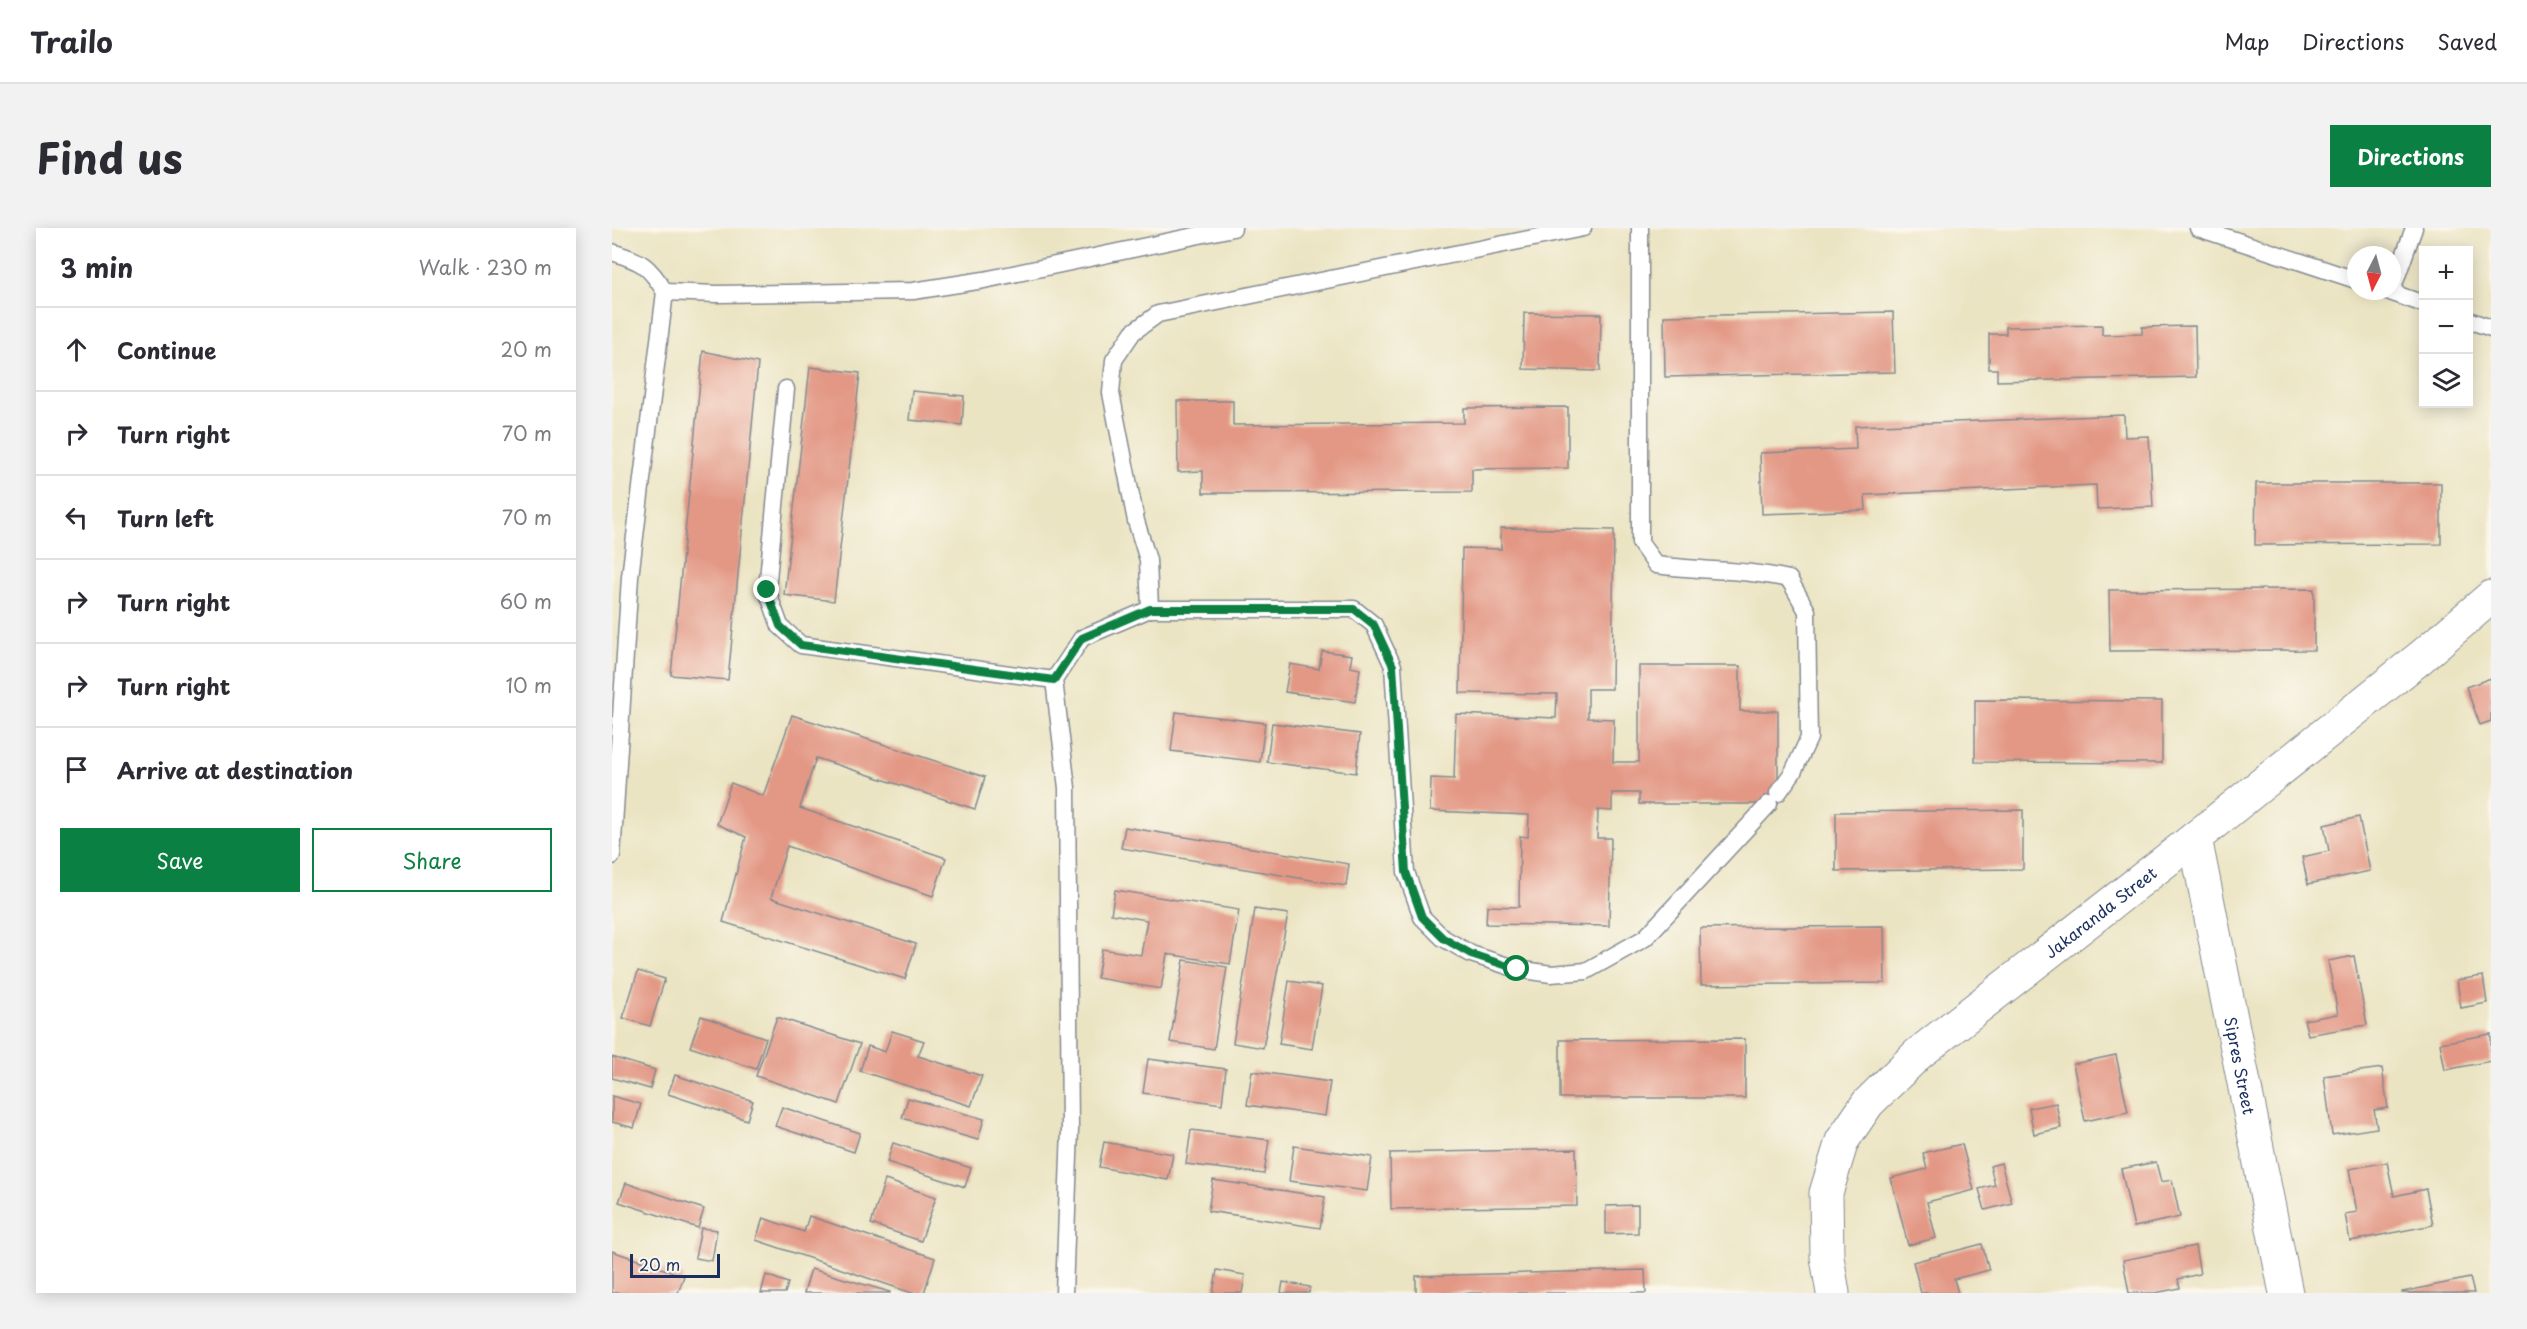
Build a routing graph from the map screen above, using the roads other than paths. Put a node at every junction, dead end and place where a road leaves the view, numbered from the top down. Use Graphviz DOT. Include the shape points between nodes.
graph roads {
  1 [pos="1233,228"];
  2 [pos="1583,228"];
  3 [pos="1640,228"];
  4 [pos="2198,228"];
  5 [pos="2414,228"];
  6 [pos="612,252"];
  7 [pos="2401,262"];
  8 [pos="2347,277"];
  9 [pos="665,292"];
  10 [pos="2401,295"];
  11 [pos="2419,302"];
  12 [pos="2473,321"];
  13 [pos="2491,328"];
  14 [pos="786,389"];
  15 [pos="2491,597"];
  16 [pos="1150,609"];
  17 [pos="1054,680"];
  18 [pos="2195,838"];
  19 [pos="612,856"];
  20 [pos="1064,1293"];
  21 [pos="1833,1293"];
  22 [pos="2286,1293"];
  1 -- 9 [label="lane" via="913,291"];
  2 -- 16 [label="lane" via="1158,314 1133,332 1114,360 1111,393 1136,521 1148,560"];
  3 -- 16 [label="lane" via="1640,543 1656,565 1759,572 1789,579 1807,611 1809,738 1793,772 1774,798 1645,938 1586,971 1551,974 1517,969 1471,954 1443,938 1422,917 1406,872 1393,666 1374,625 1354,609"];
  4 -- 8 [label="lane"];
  5 -- 7 [label="lane"];
  6 -- 9 [label="lane" via="638,261 652,271"];
  9 -- 19 [label="lane" via="630,577"];
  10 -- 11 [label="lane"];
  12 -- 13 [label="lane"];
  14 -- 17 [label="lane" via="767,590 780,626 801,645"];
  15 -- 18 [label="street, Jakaranda Street"];
  16 -- 17 [label="lane" via="1082,638"];
  17 -- 20 [label="lane" via="1067,788 1070,1129"];
  18 -- 21 [label="street, Jakaranda Street" via="1918,1054 1868,1102 1842,1141 1826,1193 1827,1257"];
  18 -- 22 [label="street, Sipres Street"];
}
